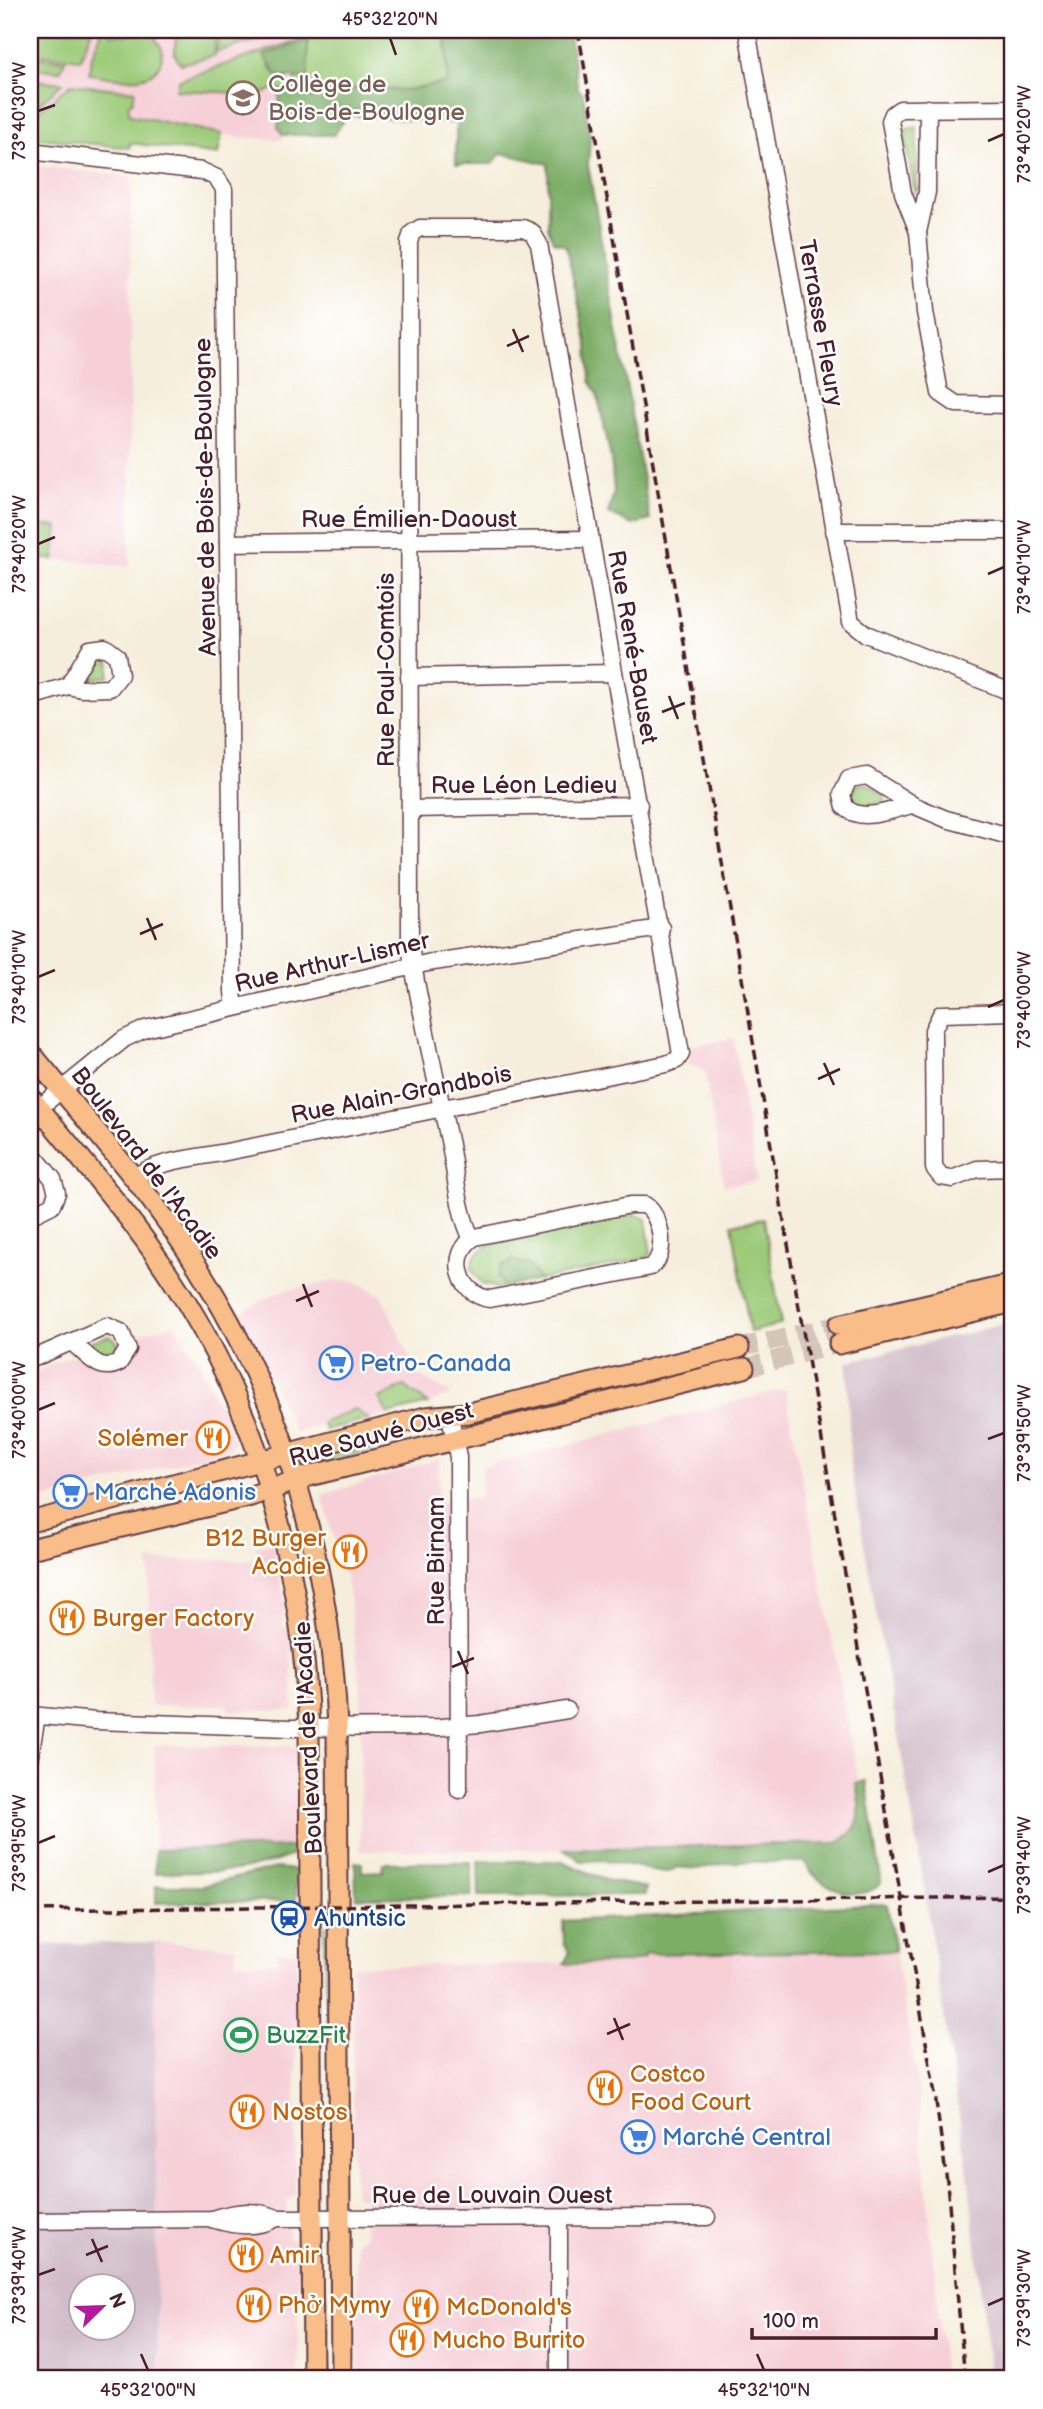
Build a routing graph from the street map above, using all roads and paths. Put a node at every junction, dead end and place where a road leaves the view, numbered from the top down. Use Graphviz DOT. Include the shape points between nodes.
graph roads {
  1 [pos="747,30"];
  2 [pos="928,108"];
  3 [pos="1013,108"];
  4 [pos="30,151"];
  5 [pos="918,232"];
  6 [pos="539,244"];
  7 [pos="1013,405"];
  8 [pos="834,531"];
  9 [pos="1013,531"];
  10 [pos="590,539"];
  11 [pos="408,542"];
  12 [pos="228,543"];
  13 [pos="614,673"];
  14 [pos="409,677"];
  15 [pos="68,686"];
  16 [pos="1013,693"];
  17 [pos="30,697"];
  18 [pos="913,804"];
  19 [pos="639,805"];
  20 [pos="410,809"];
  21 [pos="1013,837"];
  22 [pos="661,928"];
  23 [pos="414,965"];
  24 [pos="235,1007"];
  25 [pos="1013,1012"];
  26 [pos="30,1052"];
  27 [pos="680,1057"];
  28 [pos="62,1091"];
  29 [pos="35,1103"];
  30 [pos="442,1108"];
  31 [pos="30,1151"];
  32 [pos="1013,1168"];
  33 [pos="133,1178"];
  34 [pos="30,1216"];
  35 [pos="471,1239"];
  36 [pos="1013,1284"];
  37 [pos="1013,1302"];
  38 [pos="71,1342"];
  39 [pos="739,1348"];
  40 [pos="30,1360"];
  41 [pos="744,1368"];
  42 [pos="450,1416"];
  43 [pos="456,1440"];
  44 [pos="287,1454"];
  45 [pos="259,1461"];
  46 [pos="296,1480"];
  47 [pos="270,1489"];
  48 [pos="30,1522"];
  49 [pos="30,1549"];
  50 [pos="567,1710"];
  51 [pos="34,1715"];
  52 [pos="460,1725"];
  53 [pos="337,1727"];
  54 [pos="309,1728"];
  55 [pos="30,1756"];
  56 [pos="459,1790"];
  57 [pos="707,2217"];
  58 [pos="313,2218"];
  59 [pos="340,2218"];
  60 [pos="559,2218"];
  61 [pos="30,2221"];
  62 [pos="313,2379"];
  63 [pos="341,2379"];
  64 [pos="559,2379"];
  1 -- 8 [label="street, Terrasse Fleury"];
  2 -- 3 [label="street"];
  2 -- 5 [label="street" via="927,192"];
  2 -- 5 [label="street" via="898,110 890,121 904,193"];
  4 -- 12 [label="street, Avenue de Bois-de-Boulogne" via="202,171 222,185"];
  5 -- 7 [label="street" via="925,313 940,394 956,404"];
  6 -- 10 [label="street, Rue René-Bauset"];
  6 -- 11 [label="street, Rue Paul-Comtois" via="532,232 523,228 420,228 410,236"];
  8 -- 9 [label="street"];
  8 -- 16 [label="street, Terrasse Fleury" via="852,624 866,634"];
  10 -- 11 [label="street, Rue Émilien-Daoust"];
  10 -- 13 [label="street, Rue René-Bauset"];
  11 -- 12 [label="street, Rue Émilien-Daoust"];
  11 -- 14 [label="street, Rue Paul-Comtois"];
  12 -- 24 [label="street, Avenue de Bois-de-Boulogne"];
  13 -- 14 [label="street"];
  13 -- 19 [label="street, Rue René-Bauset"];
  14 -- 20 [label="street, Rue Paul-Comtois"];
  15 -- 17 [label="street"];
  18 -- 21 [label="street" via="969,827"];
  19 -- 20 [label="street, Rue Léon Ledieu"];
  19 -- 22 [label="street, Rue René-Bauset"];
  20 -- 23 [label="street, Rue Paul-Comtois" via="410,946"];
  22 -- 23 [label="street, Rue Arthur-Lismer"];
  22 -- 27 [label="street, Rue René-Bauset" via="682,1045"];
  23 -- 24 [label="street, Rue Arthur-Lismer"];
  23 -- 30 [label="street, Rue Paul-Comtois"];
  24 -- 28 [label="street, Rue Arthur-Lismer" via="134,1033"];
  25 -- 32 [label="street" via="941,1014 933,1030 934,1168 941,1177 952,1179 978,1169"];
  26 -- 28 [label="main road, Boulevard de l'Acadie"];
  27 -- 30 [label="street, Rue Alain-Grandbois" via="666,1064"];
  28 -- 29 [label="street, Rue Arthur-Lismer"];
  28 -- 33 [label="main road, Boulevard de l'Acadie"];
  29 -- 45 [label="main road, Boulevard de l'Acadie" via="174,1282 219,1363"];
  30 -- 33 [label="street, Rue Alain-Grandbois" via="155,1167"];
  30 -- 35 [label="street, Rue Paul-Comtois"];
  31 -- 34 [label="street" via="55,1182 56,1199"];
  33 -- 44 [label="main road, Boulevard de l'Acadie" via="226,1315"];
  35 -- 35 [label="street" via="461,1254 461,1276 471,1292 486,1298 647,1268 662,1254 654,1214 639,1204"];
  36 -- 37 [label="main road" via="839,1334"];
  38 -- 40 [label="street"];
  39 -- 42 [label="main road, Rue Sauvé Ouest"];
  41 -- 43 [label="main road, Rue Sauvé Ouest"];
  42 -- 43 [label="street, Rue Birnam"];
  42 -- 44 [label="main road, Rue Sauvé Ouest" via="425,1417"];
  43 -- 46 [label="main road, Rue Sauvé Ouest"];
  43 -- 52 [label="street, Rue Birnam"];
  44 -- 45 [label="main road, Rue Sauvé Ouest"];
  44 -- 46 [label="main road, Boulevard de l'Acadie"];
  45 -- 47 [label="main road, Boulevard de l'Acadie"];
  45 -- 48 [label="main road, Rue Sauvé Ouest"];
  46 -- 47 [label="main road, Rue Sauvé Ouest"];
  46 -- 53 [label="main road, Boulevard de l'Acadie" via="325,1600"];
  47 -- 49 [label="main road, Rue Sauvé Ouest"];
  47 -- 54 [label="main road, Boulevard de l'Acadie" via="298,1608"];
  50 -- 52 [label="street"];
  51 -- 54 [label="street"];
  51 -- 55 [label="street"];
  52 -- 53 [label="street"];
  52 -- 56 [label="street, Rue Birnam"];
  53 -- 54 [label="street"];
  53 -- 59 [label="main road, Boulevard de l'Acadie"];
  54 -- 58 [label="main road, Boulevard de l'Acadie"];
  57 -- 60 [label="street, Rue de Louvain Ouest"];
  58 -- 59 [label="street, Rue de Louvain Ouest"];
  58 -- 61 [label="street, Rue de Louvain Ouest" via="233,2212 212,2219"];
  58 -- 62 [label="main road, Boulevard de l'Acadie"];
  59 -- 60 [label="street, Rue de Louvain Ouest"];
  59 -- 63 [label="main road, Boulevard de l'Acadie"];
  60 -- 64 [label="street"];
}
